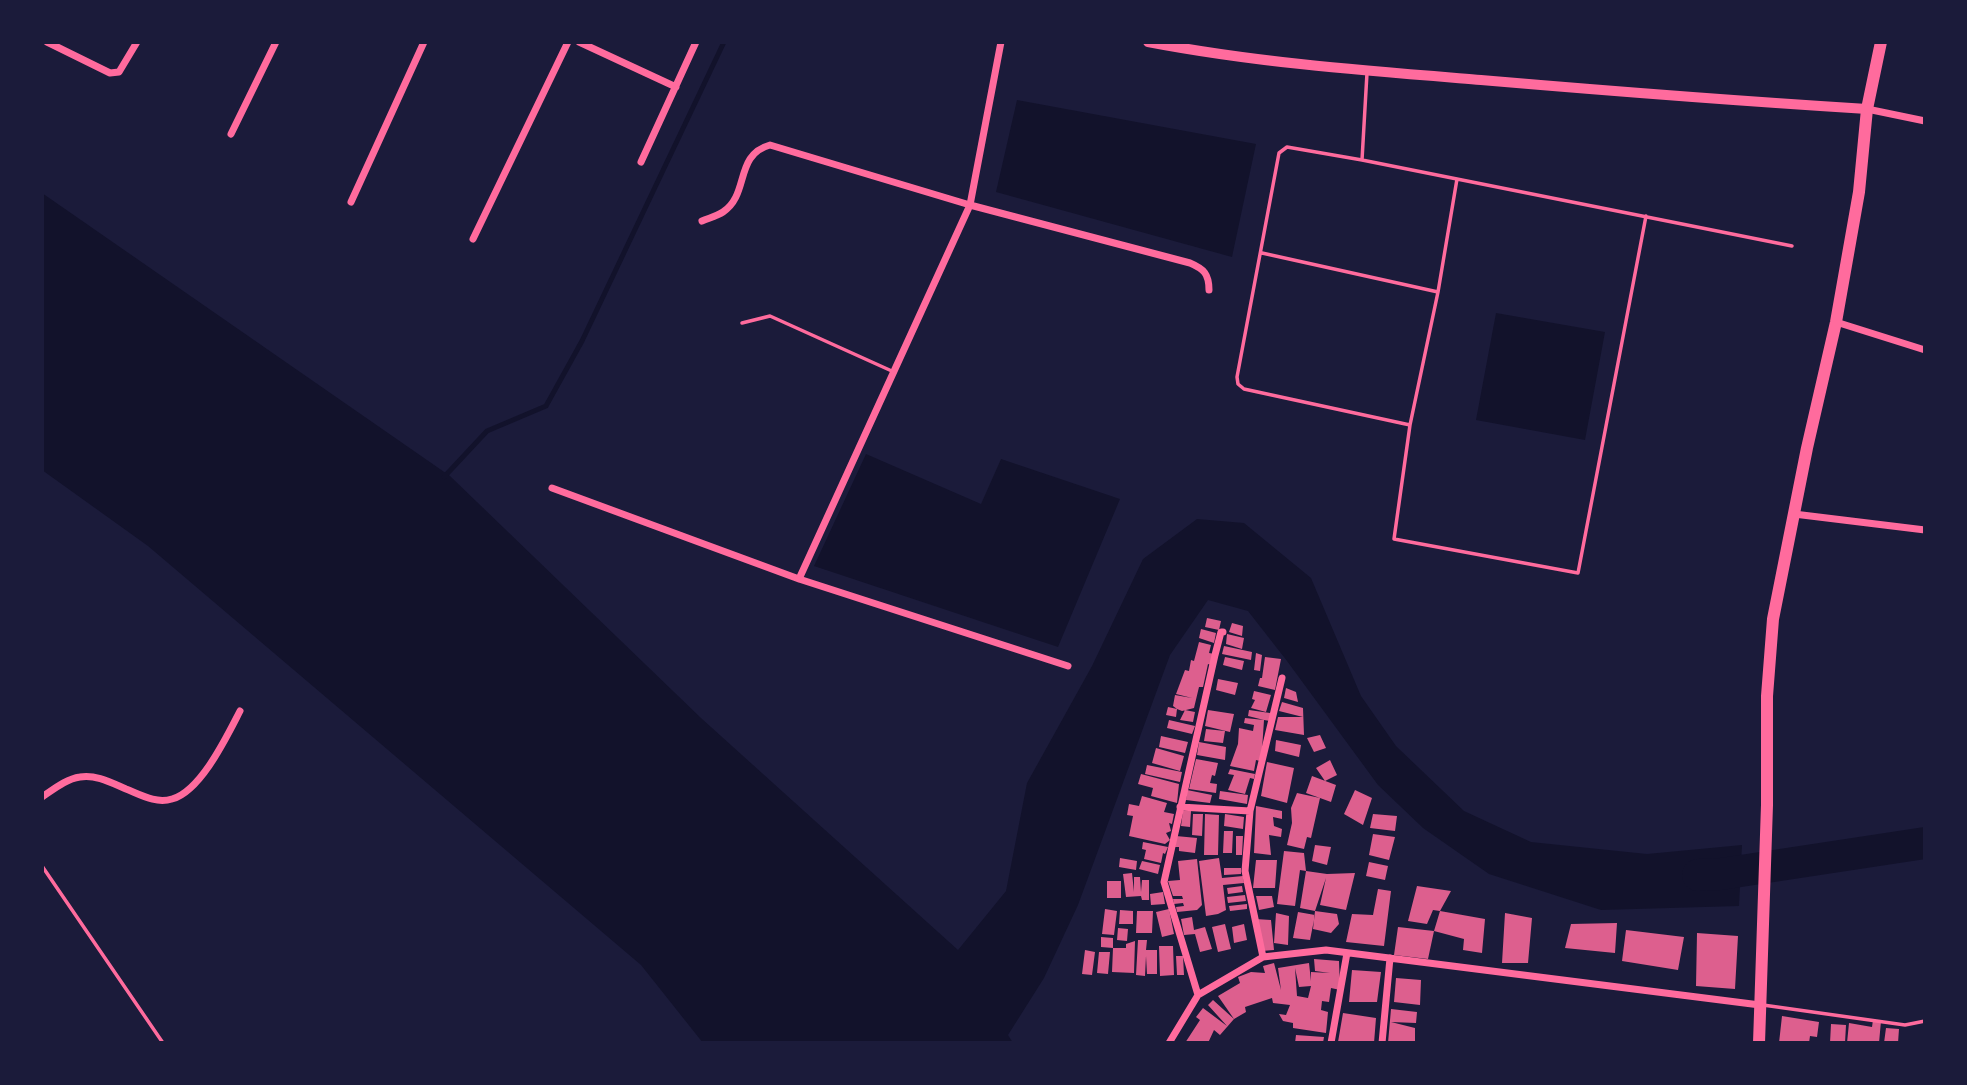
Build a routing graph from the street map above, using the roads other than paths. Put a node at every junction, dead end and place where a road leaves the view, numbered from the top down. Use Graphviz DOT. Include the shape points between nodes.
graph roads {
  1 [pos="47,42"];
  2 [pos="137,42"];
  3 [pos="276,42"];
  4 [pos="424,42"];
  5 [pos="568,42"];
  6 [pos="579,42"];
  7 [pos="696,42"];
  8 [pos="1001,42"];
  9 [pos="1148,42"];
  10 [pos="1221,42"];
  11 [pos="1881,42"];
  12 [pos="1217,55"];
  13 [pos="1367,71"];
  14 [pos="676,87"];
  15 [pos="1867,109"];
  16 [pos="1925,121"];
  17 [pos="230,134"];
  18 [pos="1362,160"];
  19 [pos="641,162"];
  20 [pos="1457,179"];
  21 [pos="351,202"];
  22 [pos="970,205"];
  23 [pos="1646,216"];
  24 [pos="702,221"];
  25 [pos="473,239"];
  26 [pos="1792,246"];
  27 [pos="1262,253"];
  28 [pos="1209,290"];
  29 [pos="1438,292"];
  30 [pos="1836,322"];
  31 [pos="742,323"];
  32 [pos="1925,350"];
  33 [pos="894,372"];
  34 [pos="1410,425"];
  35 [pos="552,488"];
  36 [pos="1794,514"];
  37 [pos="1925,530"];
  38 [pos="799,579"];
  39 [pos="1223,632"];
  40 [pos="1068,666"];
  41 [pos="1282,678"];
  42 [pos="240,711"];
  43 [pos="42,797"];
  44 [pos="1180,807"];
  45 [pos="1250,811"];
  46 [pos="1347,953"];
  47 [pos="1262,957"];
  48 [pos="1390,958"];
  49 [pos="1198,995"];
  50 [pos="1761,1005"];
  51 [pos="1925,1021"];
  52 [pos="1169,1043"];
  53 [pos="1331,1043"];
  54 [pos="1382,1043"];
  55 [pos="1759,1043"];
  1 -- 2 [label="street" via="110,73 119,72"];
  3 -- 17 [label="street"];
  4 -- 21 [label="street"];
  5 -- 25 [label="street"];
  6 -- 14 [label="street"];
  7 -- 14 [label="street"];
  8 -- 22 [label="street"];
  9 -- 12 [label="main road"];
  10 -- 12 [label="street"];
  11 -- 15 [label="main road"];
  12 -- 13 [label="main road"];
  13 -- 15 [label="main road"];
  13 -- 18 [label="lane"];
  14 -- 19 [label="street"];
  15 -- 16 [label="street"];
  15 -- 30 [label="main road" via="1859,192"];
  18 -- 20 [label="lane"];
  18 -- 27 [label="lane" via="1287,146 1279,153"];
  20 -- 23 [label="lane"];
  20 -- 29 [label="lane"];
  22 -- 24 [label="street" via="770,145 749,157 736,197 724,212"];
  22 -- 28 [label="street" via="1190,263 1202,268 1209,278"];
  22 -- 33 [label="street"];
  23 -- 26 [label="lane"];
  23 -- 34 [label="lane" via="1578,573 1394,539"];
  27 -- 29 [label="lane"];
  27 -- 34 [label="lane" via="1238,384"];
  29 -- 34 [label="lane"];
  30 -- 32 [label="street"];
  30 -- 36 [label="main road"];
  31 -- 33 [label="lane" via="771,316"];
  33 -- 38 [label="street"];
  35 -- 38 [label="street"];
  36 -- 37 [label="street"];
  36 -- 50 [label="main road" via="1773,619 1767,696"];
  38 -- 40 [label="street"];
  39 -- 44 [label="street"];
  41 -- 45 [label="street"];
  42 -- 43 [label="street" via="216,757 180,796 151,799 81,776"];
  44 -- 45 [label="street"];
  44 -- 49 [label="street" via="1164,882"];
  45 -- 47 [label="street" via="1245,871"];
  46 -- 47 [label="street" via="1325,950"];
  46 -- 48 [label="street"];
  46 -- 53 [label="street"];
  47 -- 49 [label="street"];
  48 -- 50 [label="street"];
  48 -- 54 [label="street"];
  49 -- 52 [label="street"];
  50 -- 51 [label="lane" via="1905,1025"];
  50 -- 55 [label="main road"];
}
